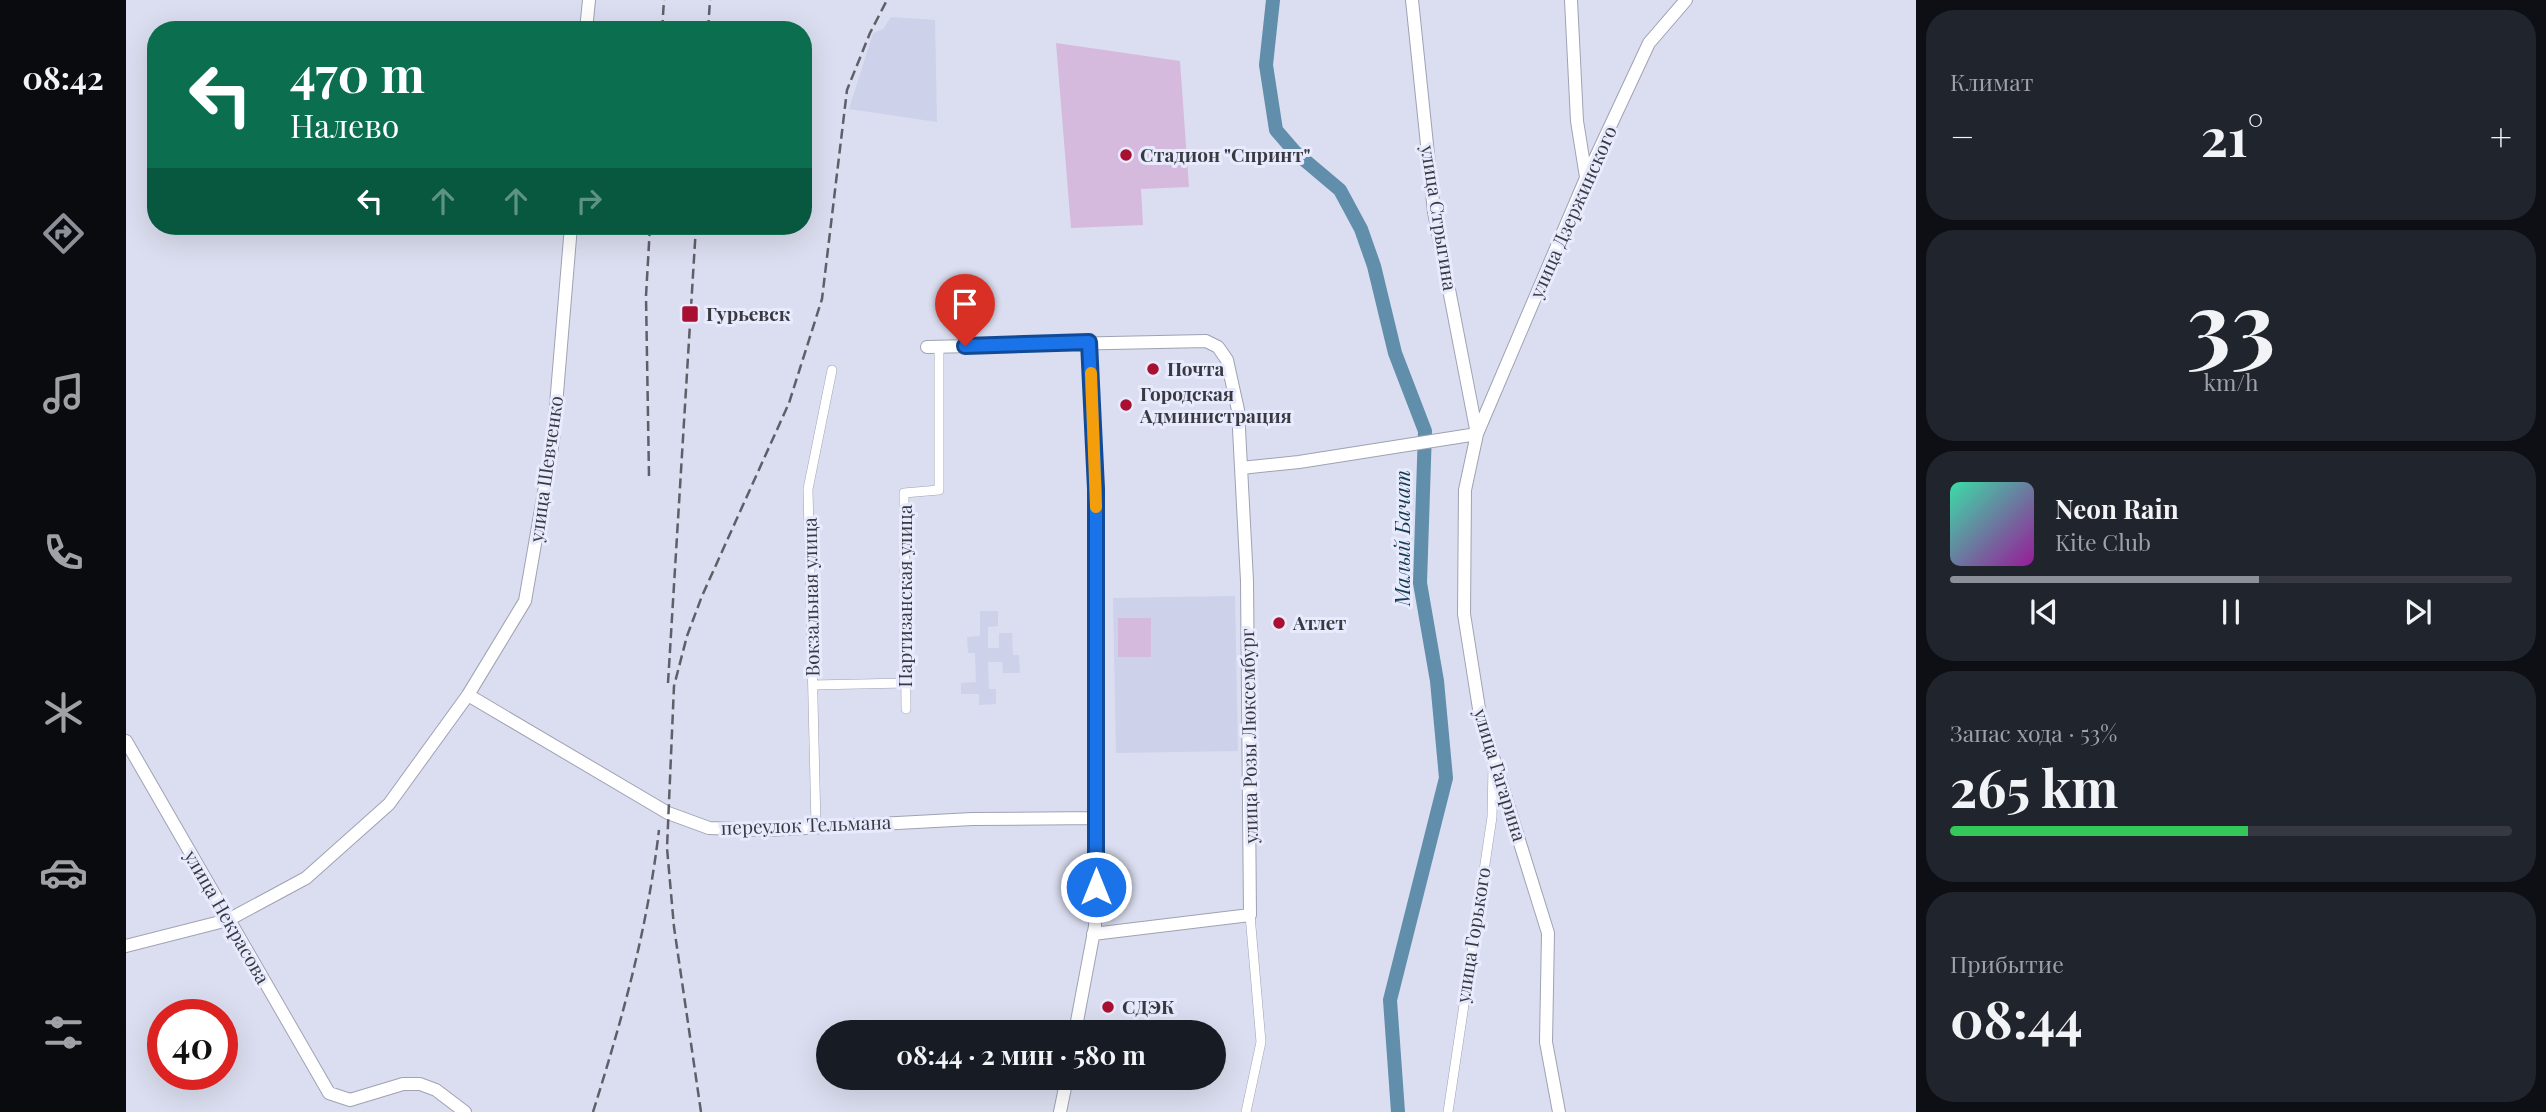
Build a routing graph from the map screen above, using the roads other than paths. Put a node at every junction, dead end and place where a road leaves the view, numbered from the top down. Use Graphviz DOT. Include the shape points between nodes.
graph roads {
  1 [pos="589,0"];
  2 [pos="1412,0"];
  3 [pos="1571,0"];
  4 [pos="1686,0"];
  5 [pos="587,21"];
  6 [pos="1586,178"];
  7 [pos="570,235"];
  8 [pos="1089,342"];
  9 [pos="933,346"];
  10 [pos="832,370"];
  11 [pos="1477,435"];
  12 [pos="1241,468"];
  13 [pos="906,682"];
  14 [pos="813,685"];
  15 [pos="468,695"];
  16 [pos="906,709"];
  17 [pos="126,741"];
  18 [pos="1494,758"];
  19 [pos="1095,818"];
  20 [pos="816,825"];
  21 [pos="1250,915"];
  22 [pos="228,920"];
  23 [pos="1093,934"];
  24 [pos="126,946"];
  25 [pos="1077,1020"];
  26 [pos="1065,1090"];
  27 [pos="465,1112"];
  28 [pos="1060,1112"];
  29 [pos="1246,1112"];
  30 [pos="1448,1112"];
  31 [pos="1559,1112"];
  1 -- 5 [label="street"];
  2 -- 11 [label="street, улица Стрыгина" via="1434,212"];
  3 -- 6 [label="street" via="1577,121"];
  4 -- 6 [label="street, улица Дзержинского" via="1649,43"];
  6 -- 11 [label="street, улица Дзержинского"];
  7 -- 15 [label="street, улица Шевченко" via="553,441 525,601"];
  8 -- 9 [label="street"];
  8 -- 12 [label="street, улица Розы Люксембург" via="1206,341 1218,347 1227,360 1238,410"];
  8 -- 19 [label="street" via="1096,489"];
  9 -- 13 [label="street, Партизанская улица" via="939,490 904,493"];
  10 -- 14 [label="street, Вокзальная улица" via="808,489"];
  11 -- 12 [label="street"];
  11 -- 18 [label="street, улица Гагарина" via="1465,490 1464,614 1480,715"];
  12 -- 21 [label="street, улица Розы Люксембург" via="1247,581"];
  13 -- 14 [label="street"];
  13 -- 16 [label="street, Партизанская улица"];
  14 -- 20 [label="street, Вокзальная улица"];
  15 -- 20 [label="street, переулок Тельмана" via="668,813 709,828 767,830"];
  15 -- 22 [label="street, улица Шевченко" via="389,804 306,878"];
  17 -- 22 [label="street, улица Некрасова"];
  18 -- 30 [label="street, улица Горького" via="1492,817"];
  18 -- 31 [label="street, улица Гагарина" via="1548,933 1546,1042"];
  19 -- 20 [label="street, переулок Тельмана"];
  19 -- 23 [label="street"];
  21 -- 23 [label="street"];
  21 -- 29 [label="street, улица Розы Люксембург" via="1261,1042"];
  22 -- 24 [label="street, улица Шевченко"];
  22 -- 27 [label="street, улица Некрасова" via="329,1093 350,1100 403,1084 420,1084"];
  23 -- 25 [label="street"];
  26 -- 28 [label="street"];
}
